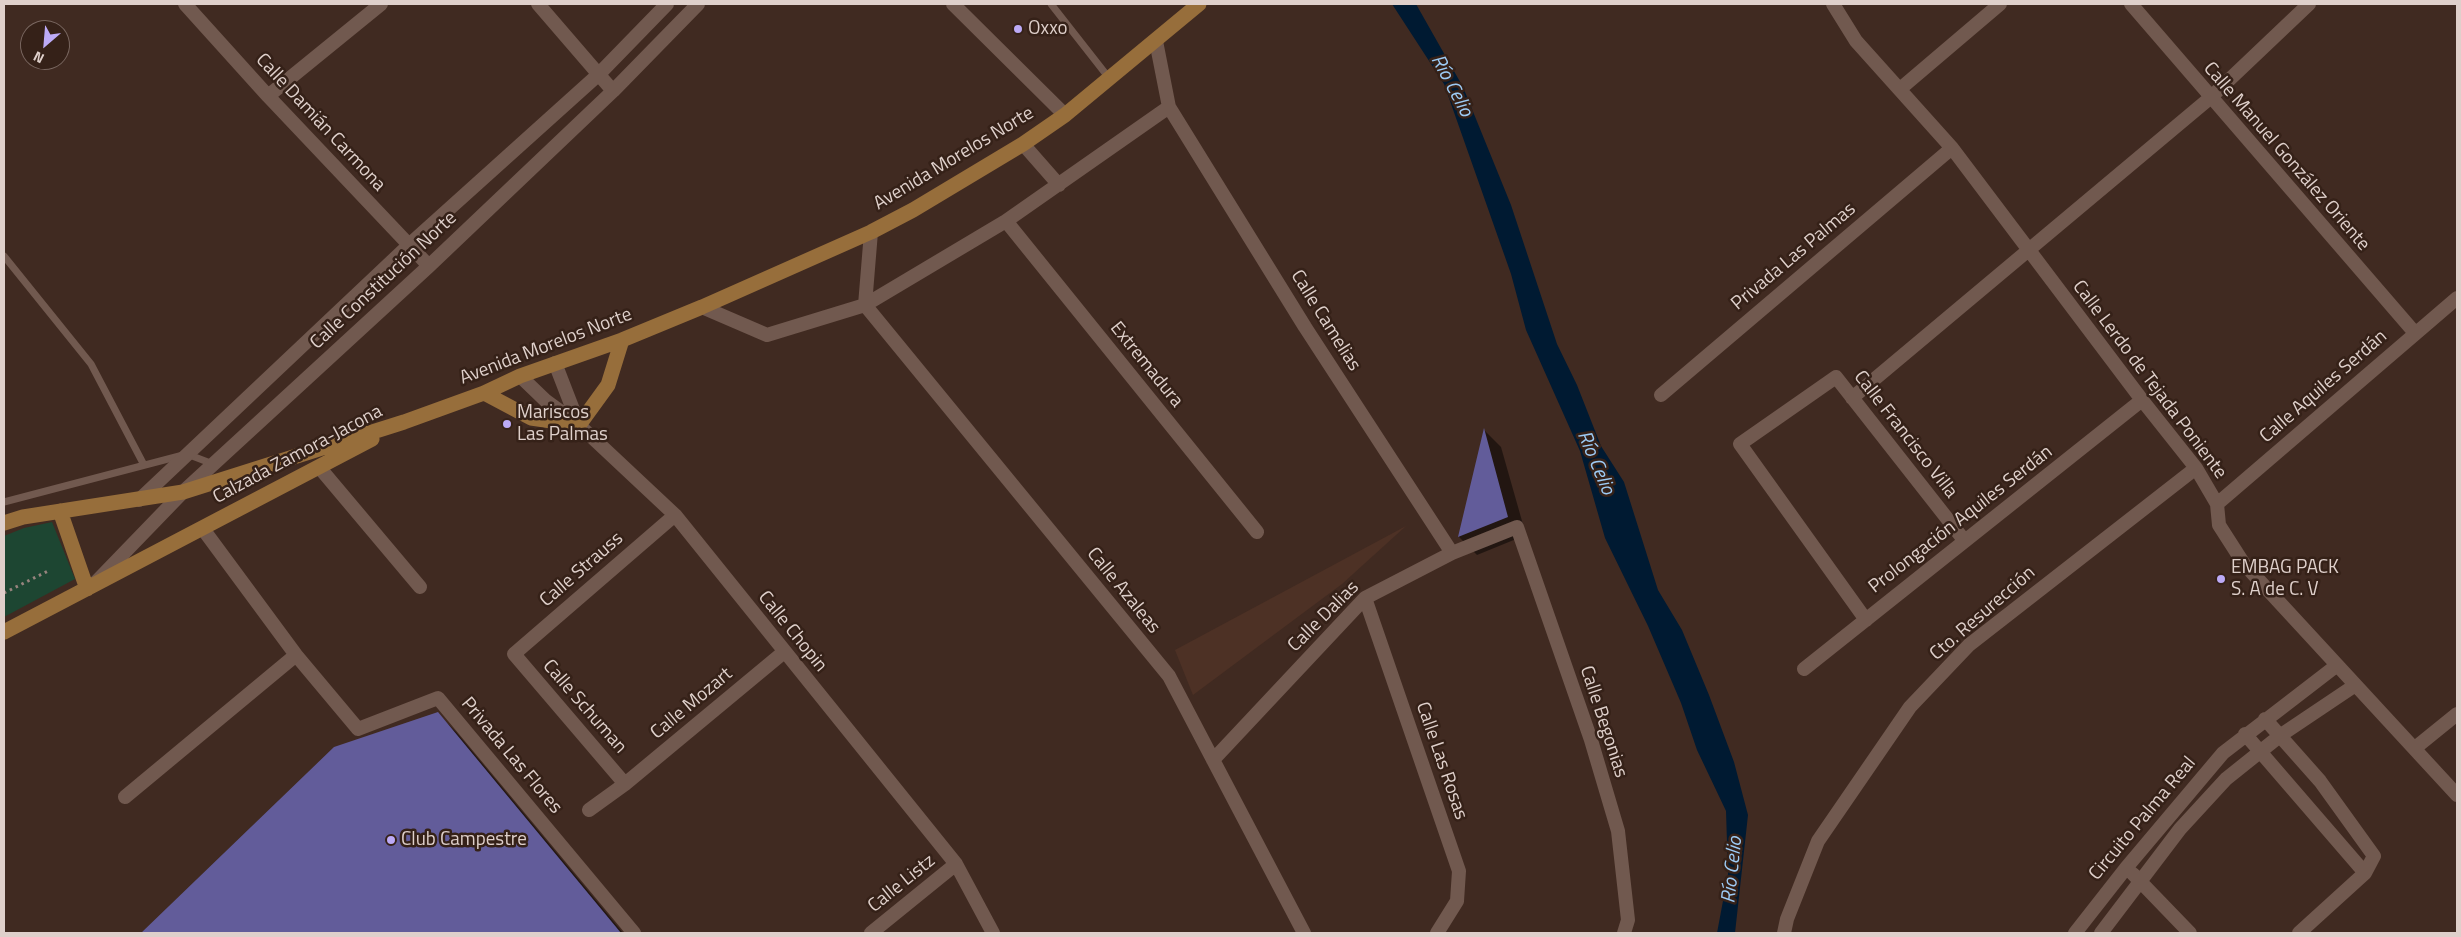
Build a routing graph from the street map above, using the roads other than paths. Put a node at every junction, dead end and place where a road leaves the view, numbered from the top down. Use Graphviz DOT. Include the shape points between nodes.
graph roads {
  1 [pos="185,4"];
  2 [pos="381,4"];
  3 [pos="538,4"];
  4 [pos="668,4"];
  5 [pos="698,4"];
  6 [pos="953,4"];
  7 [pos="1051,4"];
  8 [pos="1833,4"];
  9 [pos="2000,4"];
  10 [pos="2131,4"];
  11 [pos="2310,4"];
  12 [pos="1197,5"];
  13 [pos="1156,41"];
  14 [pos="599,74"];
  15 [pos="1109,79"];
  16 [pos="1900,89"];
  17 [pos="613,91"];
  18 [pos="268,96"];
  19 [pos="2210,98"];
  20 [pos="1169,107"];
  21 [pos="1065,114"];
  22 [pos="1023,144"];
  23 [pos="1952,148"];
  24 [pos="1059,185"];
  25 [pos="1006,221"];
  26 [pos="871,232"];
  27 [pos="409,245"];
  28 [pos="2029,251"];
  29 [pos="4,256"];
  30 [pos="429,266"];
  31 [pos="2457,298"];
  32 [pos="865,305"];
  33 [pos="702,307"];
  34 [pos="2415,333"];
  35 [pos="622,340"];
  36 [pos="555,364"];
  37 [pos="520,376"];
  38 [pos="484,393"];
  39 [pos="1661,395"];
  40 [pos="1852,398"];
  41 [pos="2142,400"];
  42 [pos="404,422"];
  43 [pos="580,425"];
  44 [pos="186,454"];
  45 [pos="144,465"];
  46 [pos="214,465"];
  47 [pos="319,468"];
  48 [pos="2196,468"];
  49 [pos="183,492"];
  50 [pos="139,500"];
  51 [pos="4,502"];
  52 [pos="2217,504"];
  53 [pos="60,511"];
  54 [pos="675,515"];
  55 [pos="4,524"];
  56 [pos="1517,527"];
  57 [pos="203,529"];
  58 [pos="1257,532"];
  59 [pos="1964,540"];
  60 [pos="1452,553"];
  61 [pos="90,586"];
  62 [pos="420,587"];
  63 [pos="1365,598"];
  64 [pos="1866,620"];
  65 [pos="4,632"];
  66 [pos="784,652"];
  67 [pos="514,654"];
  68 [pos="296,655"];
  69 [pos="2336,666"];
  70 [pos="1804,669"];
  71 [pos="2354,686"];
  72 [pos="2457,714"];
  73 [pos="2266,718"];
  74 [pos="2246,734"];
  75 [pos="2281,735"];
  76 [pos="2415,748"];
  77 [pos="2260,753"];
  78 [pos="1212,760"];
  79 [pos="625,784"];
  80 [pos="2457,795"];
  81 [pos="125,797"];
  82 [pos="589,810"];
  83 [pos="956,864"];
  84 [pos="2126,868"];
  85 [pos="2365,873"];
  86 [pos="2140,881"];
  87 [pos="634,933"];
  88 [pos="871,933"];
  89 [pos="993,933"];
  90 [pos="1304,933"];
  91 [pos="1437,933"];
  92 [pos="1624,933"];
  93 [pos="1784,933"];
  94 [pos="2075,933"];
  95 [pos="2101,933"];
  96 [pos="2190,933"];
  97 [pos="2299,933"];
  1 -- 18 [label="street, Calle Damián Carmona"];
  2 -- 18 [label="street"];
  3 -- 14 [label="street"];
  4 -- 14 [label="street, Calle Constitución Norte"];
  5 -- 17 [label="street, Calle Constitución Norte"];
  6 -- 21 [label="street"];
  7 -- 15 [label="lane"];
  8 -- 16 [label="street, Calle Lerdo de Tejada Poniente" via="1856,41"];
  9 -- 16 [label="street"];
  10 -- 19 [label="street, Calle Manuel González Oriente"];
  11 -- 19 [label="street"];
  12 -- 13 [label="main road, Avenida Morelos Norte"];
  13 -- 15 [label="main road, Avenida Morelos Norte"];
  13 -- 20 [label="street"];
  14 -- 17 [label="street"];
  14 -- 27 [label="street, Calle Constitución Norte"];
  15 -- 21 [label="main road, Avenida Morelos Norte"];
  16 -- 23 [label="street, Calle Lerdo de Tejada Poniente"];
  17 -- 30 [label="street, Calle Constitución Norte"];
  18 -- 27 [label="street, Calle Damián Carmona"];
  19 -- 28 [label="street"];
  19 -- 34 [label="street, Calle Manuel González Oriente"];
  20 -- 24 [label="street"];
  20 -- 60 [label="street, Calle Camelias" via="1305,327"];
  21 -- 22 [label="main road, Avenida Morelos Norte"];
  22 -- 24 [label="street"];
  22 -- 26 [label="main road, Avenida Morelos Norte"];
  23 -- 28 [label="street, Calle Lerdo de Tejada Poniente"];
  23 -- 39 [label="street, Privada Las Palmas"];
  24 -- 25 [label="street"];
  25 -- 32 [label="street"];
  25 -- 58 [label="street, Extremadura"];
  26 -- 32 [label="street"];
  26 -- 33 [label="main road, Avenida Morelos Norte"];
  27 -- 30 [label="street, Calle Damián Carmona"];
  27 -- 44 [label="street, Calle Constitución Norte"];
  28 -- 40 [label="street"];
  28 -- 41 [label="street, Calle Lerdo de Tejada Poniente"];
  29 -- 45 [label="lane" via="91,364"];
  30 -- 46 [label="street, Calle Constitución Norte"];
  31 -- 34 [label="street, Calle Aquiles Serdán"];
  32 -- 33 [label="street" via="767,335"];
  32 -- 78 [label="street, Calle Azaleas" via="1169,676"];
  33 -- 35 [label="main road, Avenida Morelos Norte"];
  34 -- 52 [label="street, Calle Aquiles Serdán"];
  35 -- 36 [label="main road, Avenida Morelos Norte"];
  35 -- 43 [label="main road" via="608,385"];
  36 -- 37 [label="main road, Avenida Morelos Norte"];
  36 -- 43 [label="street, Calle Chopin"];
  37 -- 38 [label="main road, Avenida Morelos Norte"];
  37 -- 43 [label="street" via="546,401"];
  38 -- 42 [label="main road, Avenida Morelos Norte"];
  38 -- 43 [label="main road" via="531,418"];
  40 -- 59 [label="street, Calle Francisco Villa"];
  40 -- 64 [label="street, Calle Francisco Villa" via="1836,377 1740,444"];
  41 -- 48 [label="street, Calle Lerdo de Tejada Poniente"];
  41 -- 59 [label="street, Prolongación Aquiles Serdán"];
  42 -- 47 [label="main road, Calzada Zamora-Jacona"];
  42 -- 49 [label="main road, Calzada Zamora-Jacona"];
  43 -- 54 [label="street, Calle Chopin"];
  44 -- 45 [label="lane"];
  44 -- 46 [label="lane"];
  44 -- 50 [label="street, Calle Constitución Norte"];
  45 -- 51 [label="lane"];
  46 -- 49 [label="street, Calle Constitución Norte"];
  47 -- 57 [label="main road, Calzada Zamora-Jacona"];
  47 -- 62 [label="street"];
  48 -- 52 [label="street, Calle Lerdo de Tejada Poniente"];
  48 -- 93 [label="street, Cto. Resurección" via="1969,645 1910,707 1818,841"];
  49 -- 50 [label="main road, Calzada Zamora-Jacona"];
  49 -- 61 [label="street, Calle Constitución Norte"];
  50 -- 53 [label="main road, Calzada Zamora-Jacona"];
  52 -- 69 [label="street, Calle Lerdo de Tejada Poniente" via="2219,525 2244,564"];
  53 -- 55 [label="main road, Calzada Zamora-Jacona" via="23,517"];
  53 -- 61 [label="main road"];
  54 -- 66 [label="street, Calle Chopin"];
  54 -- 67 [label="street, Calle Strauss"];
  56 -- 60 [label="street, Calle Dalias"];
  56 -- 92 [label="street, Calle Begonias" via="1591,740 1618,831 1628,920"];
  57 -- 61 [label="main road, Calzada Zamora-Jacona"];
  57 -- 68 [label="street, Privada Las Flores"];
  59 -- 64 [label="street, Prolongación Aquiles Serdán"];
  60 -- 63 [label="street, Calle Dalias"];
  61 -- 65 [label="main road, Calzada Zamora-Jacona"];
  63 -- 78 [label="street, Calle Dalias"];
  63 -- 91 [label="street, Calle Las Rosas" via="1459,871 1457,901"];
  64 -- 70 [label="street, Prolongación Aquiles Serdán"];
  66 -- 79 [label="street, Calle Mozart"];
  66 -- 83 [label="street, Calle Chopin"];
  67 -- 79 [label="street, Calle Schuman"];
  68 -- 81 [label="street"];
  68 -- 87 [label="street, Privada Las Flores" via="358,729 438,698"];
  69 -- 71 [label="street, Calle Lerdo de Tejada Poniente"];
  69 -- 73 [label="street, Circuito Palma Real"];
  71 -- 75 [label="street, Circuito Palma Real"];
  71 -- 76 [label="street, Calle Lerdo de Tejada Poniente"];
  72 -- 76 [label="street"];
  73 -- 74 [label="street, Circuito Palma Real"];
  73 -- 75 [label="street"];
  74 -- 77 [label="street"];
  74 -- 84 [label="street, Circuito Palma Real" via="2222,753"];
  75 -- 77 [label="street, Circuito Palma Real"];
  75 -- 85 [label="street" via="2320,781 2374,856"];
  76 -- 80 [label="street, Calle Lerdo de Tejada Poniente"];
  77 -- 85 [label="street"];
  77 -- 86 [label="street, Circuito Palma Real" via="2226,779 2180,829"];
  78 -- 90 [label="street, Calle Azaleas"];
  79 -- 82 [label="street, Calle Mozart"];
  83 -- 88 [label="street, Calle Listz"];
  83 -- 89 [label="street, Calle Chopin"];
  84 -- 86 [label="street"];
  84 -- 94 [label="street, Circuito Palma Real"];
  85 -- 97 [label="street"];
  86 -- 95 [label="street, Circuito Palma Real"];
  86 -- 96 [label="street"];
}
